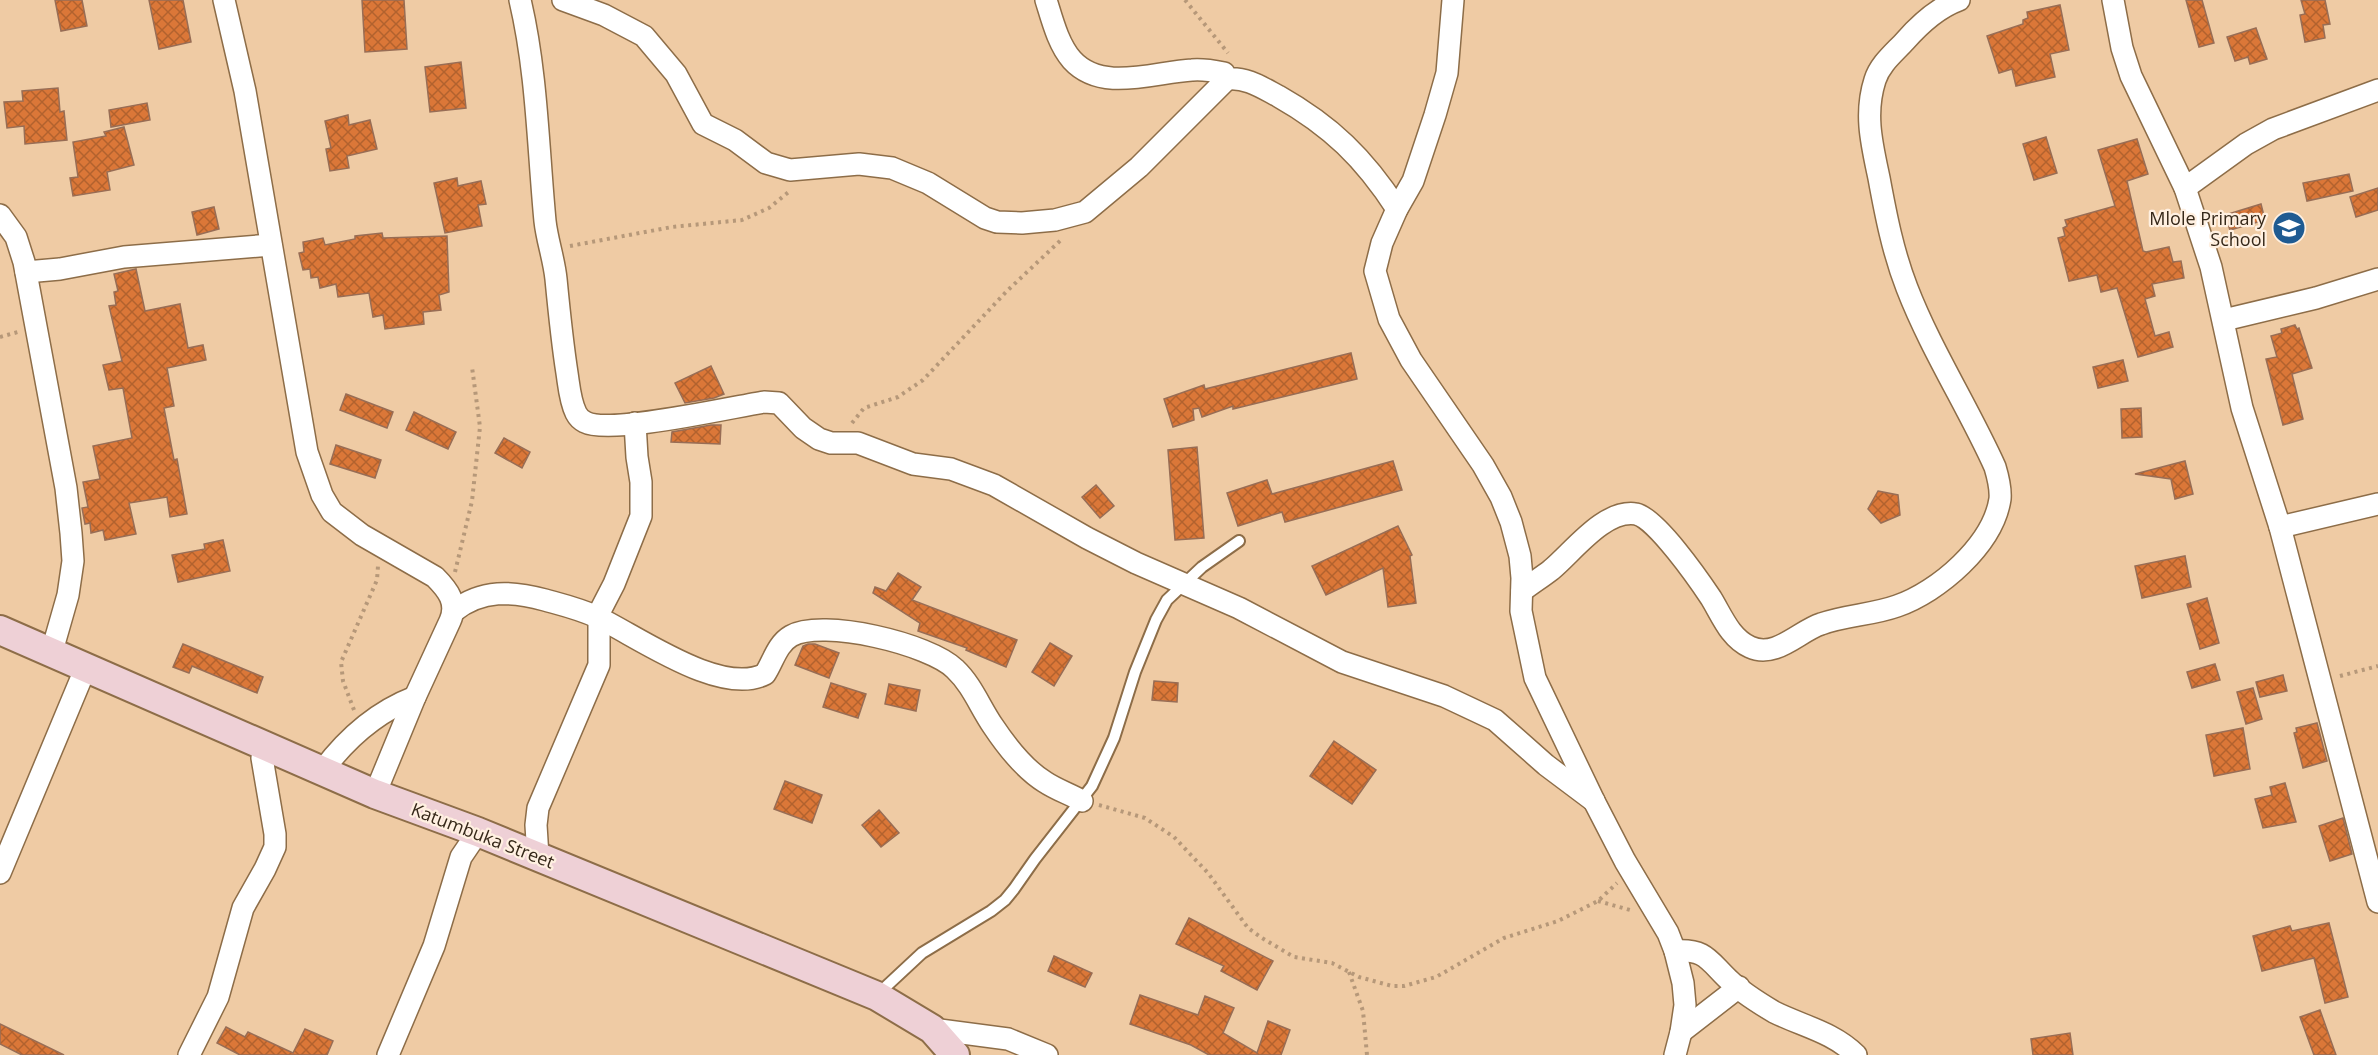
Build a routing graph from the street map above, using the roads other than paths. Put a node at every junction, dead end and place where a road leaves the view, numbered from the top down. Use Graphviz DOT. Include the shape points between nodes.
graph roads {
  1 [pos="224,0"];
  2 [pos="520,0"];
  3 [pos="563,0"];
  4 [pos="1046,0"];
  5 [pos="1453,0"];
  6 [pos="1959,0"];
  7 [pos="2113,0"];
  8 [pos="1227,79"];
  9 [pos="2378,90"];
  10 [pos="2185,188"];
  11 [pos="1397,209"];
  12 [pos="0,214"];
  13 [pos="271,245"];
  14 [pos="26,272"];
  15 [pos="2378,279"];
  16 [pos="2224,320"];
  17 [pos="635,423"];
  18 [pos="2378,504"];
  19 [pos="2280,528"];
  20 [pos="1239,541"];
  21 [pos="1183,584"];
  22 [pos="1522,591"];
  23 [pos="452,603"];
  24 [pos="598,618"];
  25 [pos="0,630"];
  26 [pos="52,651"];
  27 [pos="86,667"];
  28 [pos="415,697"];
  29 [pos="267,745"];
  30 [pos="323,770"];
  31 [pos="375,794"];
  32 [pos="1082,801"];
  33 [pos="1594,801"];
  34 [pos="478,832"];
  35 [pos="538,857"];
  36 [pos="0,873"];
  37 [pos="2378,902"];
  38 [pos="1675,951"];
  39 [pos="1738,987"];
  40 [pos="877,996"];
  41 [pos="932,1029"];
  42 [pos="1681,1032"];
  43 [pos="189,1055"];
  44 [pos="388,1055"];
  45 [pos="955,1055"];
  46 [pos="1047,1055"];
  47 [pos="1675,1055"];
  48 [pos="1856,1055"];
  1 -- 13 [label="street"];
  2 -- 17 [label="street" via="540,137 545,221 576,413 591,425"];
  3 -- 8 [label="street" via="622,23 650,42 676,74 707,127 735,140 766,163 790,170 859,164 892,168 928,183 997,222 1055,220 1085,212 1121,184"];
  4 -- 8 [label="street" via="1071,59 1099,76 1124,78 1193,69 1224,73"];
  5 -- 11 [label="street" via="1447,73 1422,159"];
  6 -- 22 [label="street" via="1927,19 1880,68 1869,114 1888,230 1906,287 1995,467 2000,485 1995,514 1982,540 1950,576 1915,598 1819,624 1789,642 1761,650 1743,643 1732,632 1671,545 1651,523 1636,514 1608,520"];
  7 -- 10 [label="street" via="2131,76"];
  8 -- 11 [label="street" via="1254,83 1338,136 1378,179"];
  9 -- 10 [label="street" via="2273,129"];
  10 -- 16 [label="street"];
  11 -- 22 [label="street" via="1376,266 1382,299 1421,378 1483,465 1500,497 1520,556"];
  12 -- 14 [label="street" via="16,237"];
  13 -- 14 [label="street" via="124,257"];
  13 -- 23 [label="street" via="306,442 322,495 332,512 368,539 435,577 446,588"];
  14 -- 26 [label="street" via="72,533 68,595"];
  15 -- 16 [label="street"];
  16 -- 19 [label="street" via="2242,408"];
  17 -- 21 [label="street" via="774,402 819,439 866,445 913,464 951,469 994,485 1087,538"];
  17 -- 24 [label="street" via="641,516"];
  18 -- 19 [label="street"];
  19 -- 37 [label="street"];
  20 -- 21 [label="lane"];
  21 -- 32 [label="lane" via="1167,600 1156,620 1101,770"];
  21 -- 33 [label="street" via="1239,608 1342,662 1444,696 1495,720"];
  22 -- 33 [label="street" via="1521,611 1535,678"];
  23 -- 24 [label="street" via="507,593"];
  23 -- 28 [label="street"];
  24 -- 32 [label="street" via="680,663 747,679 765,674 787,639 803,632 854,633 922,649 955,669 1023,764 1044,782"];
  24 -- 35 [label="street" via="599,665 543,794 536,825"];
  25 -- 26 [label="main road, Katumbuka Street"];
  26 -- 27 [label="main road, Katumbuka Street"];
  27 -- 29 [label="main road, Katumbuka Street"];
  27 -- 36 [label="street"];
  28 -- 30 [label="street" via="362,727"];
  28 -- 31 [label="street"];
  29 -- 30 [label="main road, Katumbuka Street"];
  29 -- 43 [label="street" via="262,758 275,847 243,908 218,997"];
  30 -- 31 [label="main road, Katumbuka Street"];
  31 -- 34 [label="main road, Katumbuka Street"];
  32 -- 40 [label="lane" via="1005,900 922,953"];
  33 -- 38 [label="street"];
  34 -- 35 [label="main road, Katumbuka Street"];
  34 -- 44 [label="street" via="461,857 434,946"];
  35 -- 40 [label="main road, Katumbuka Street"];
  38 -- 39 [label="street" via="1700,953"];
  38 -- 42 [label="street" via="1685,1005"];
  39 -- 42 [label="street"];
  39 -- 48 [label="street" via="1776,1012 1819,1030"];
  40 -- 41 [label="main road, Katumbuka Street"];
  41 -- 45 [label="main road, Katumbuka Street"];
  41 -- 46 [label="street" via="1008,1039"];
  42 -- 47 [label="street"];
}
